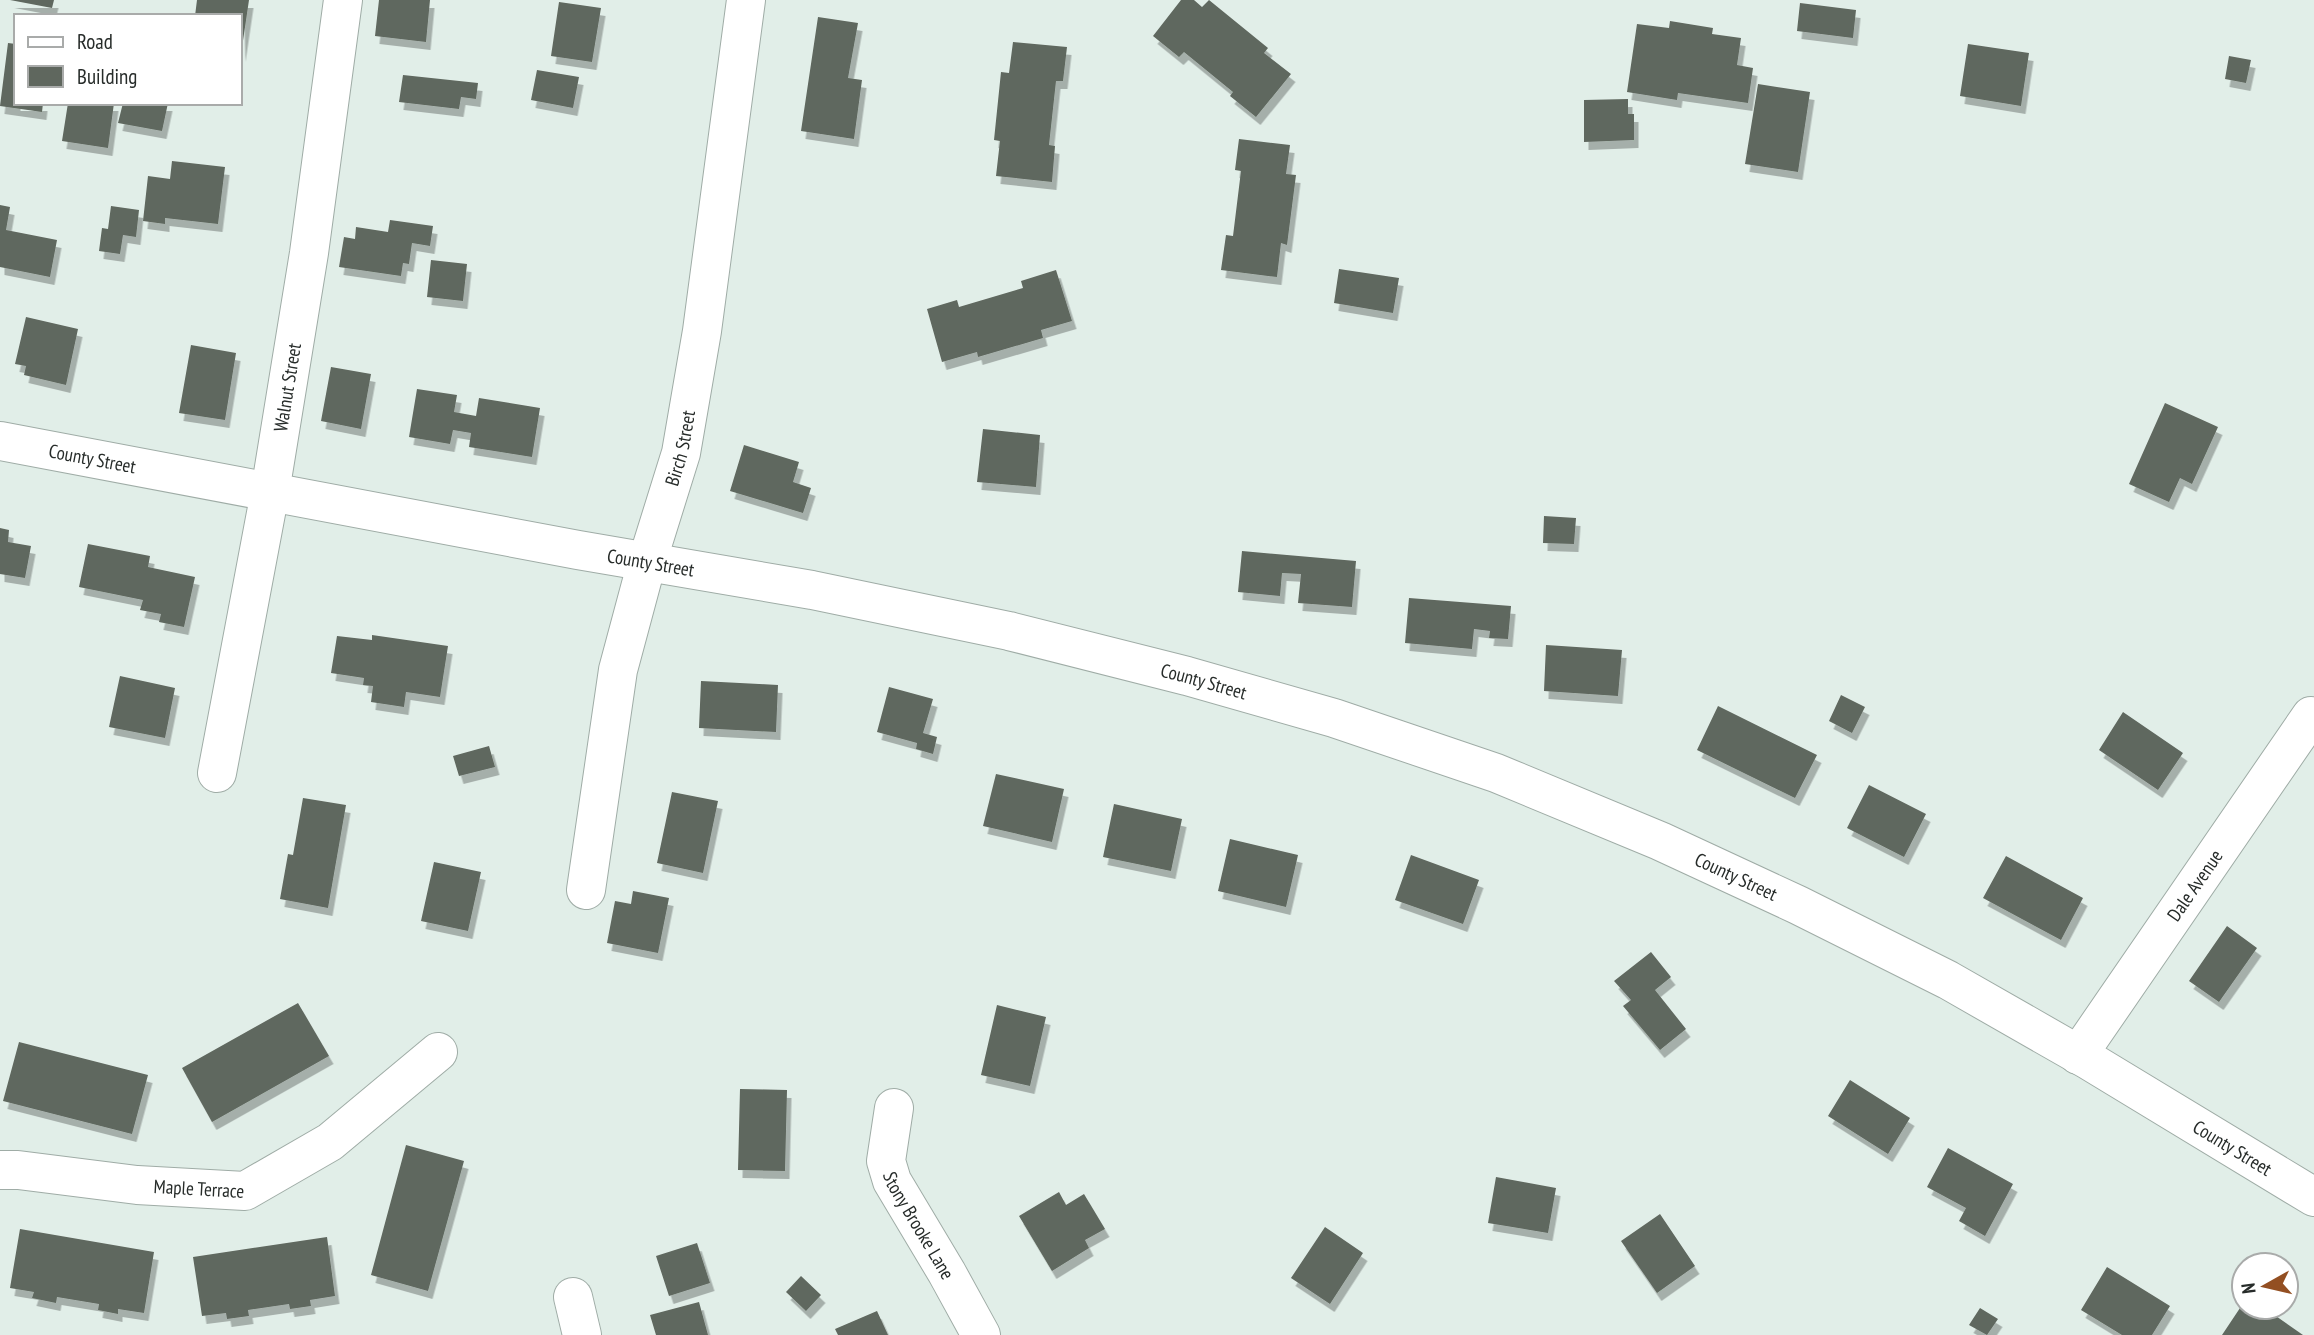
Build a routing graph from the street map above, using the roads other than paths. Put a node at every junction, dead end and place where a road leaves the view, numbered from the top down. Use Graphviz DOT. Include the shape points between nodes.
graph roads {
  1 [pos="343,0"];
  2 [pos="746,0"];
  3 [pos="0,442"];
  4 [pos="270,492"];
  5 [pos="647,562"];
  6 [pos="2311,716"];
  7 [pos="217,773"];
  8 [pos="586,890"];
  9 [pos="438,1052"];
  10 [pos="2078,1055"];
  11 [pos="894,1108"];
  12 [pos="0,1170"];
  13 [pos="2314,1196"];
  14 [pos="573,1297"];
  15 [pos="582,1335"];
  16 [pos="981,1335"];
  1 -- 4 [label="street, Walnut Street" via="309,253"];
  2 -- 5 [label="street, Birch Street" via="681,453"];
  3 -- 4 [label="street, County Street"];
  4 -- 5 [label="street, County Street"];
  4 -- 7 [label="street, Walnut Street"];
  5 -- 8 [label="street, Birch Street" via="618,670"];
  5 -- 10 [label="street, County Street" via="1024,634 1334,718 1496,773 1798,905 1948,980"];
  6 -- 10 [label="street, Dale Avenue"];
  9 -- 12 [label="street, Maple Terrace" via="330,1142 245,1191"];
  10 -- 13 [label="street, County Street"];
  11 -- 16 [label="street, Stony Brooke Lane" via="886,1161 891,1181"];
  14 -- 15 [label="street"];
}
